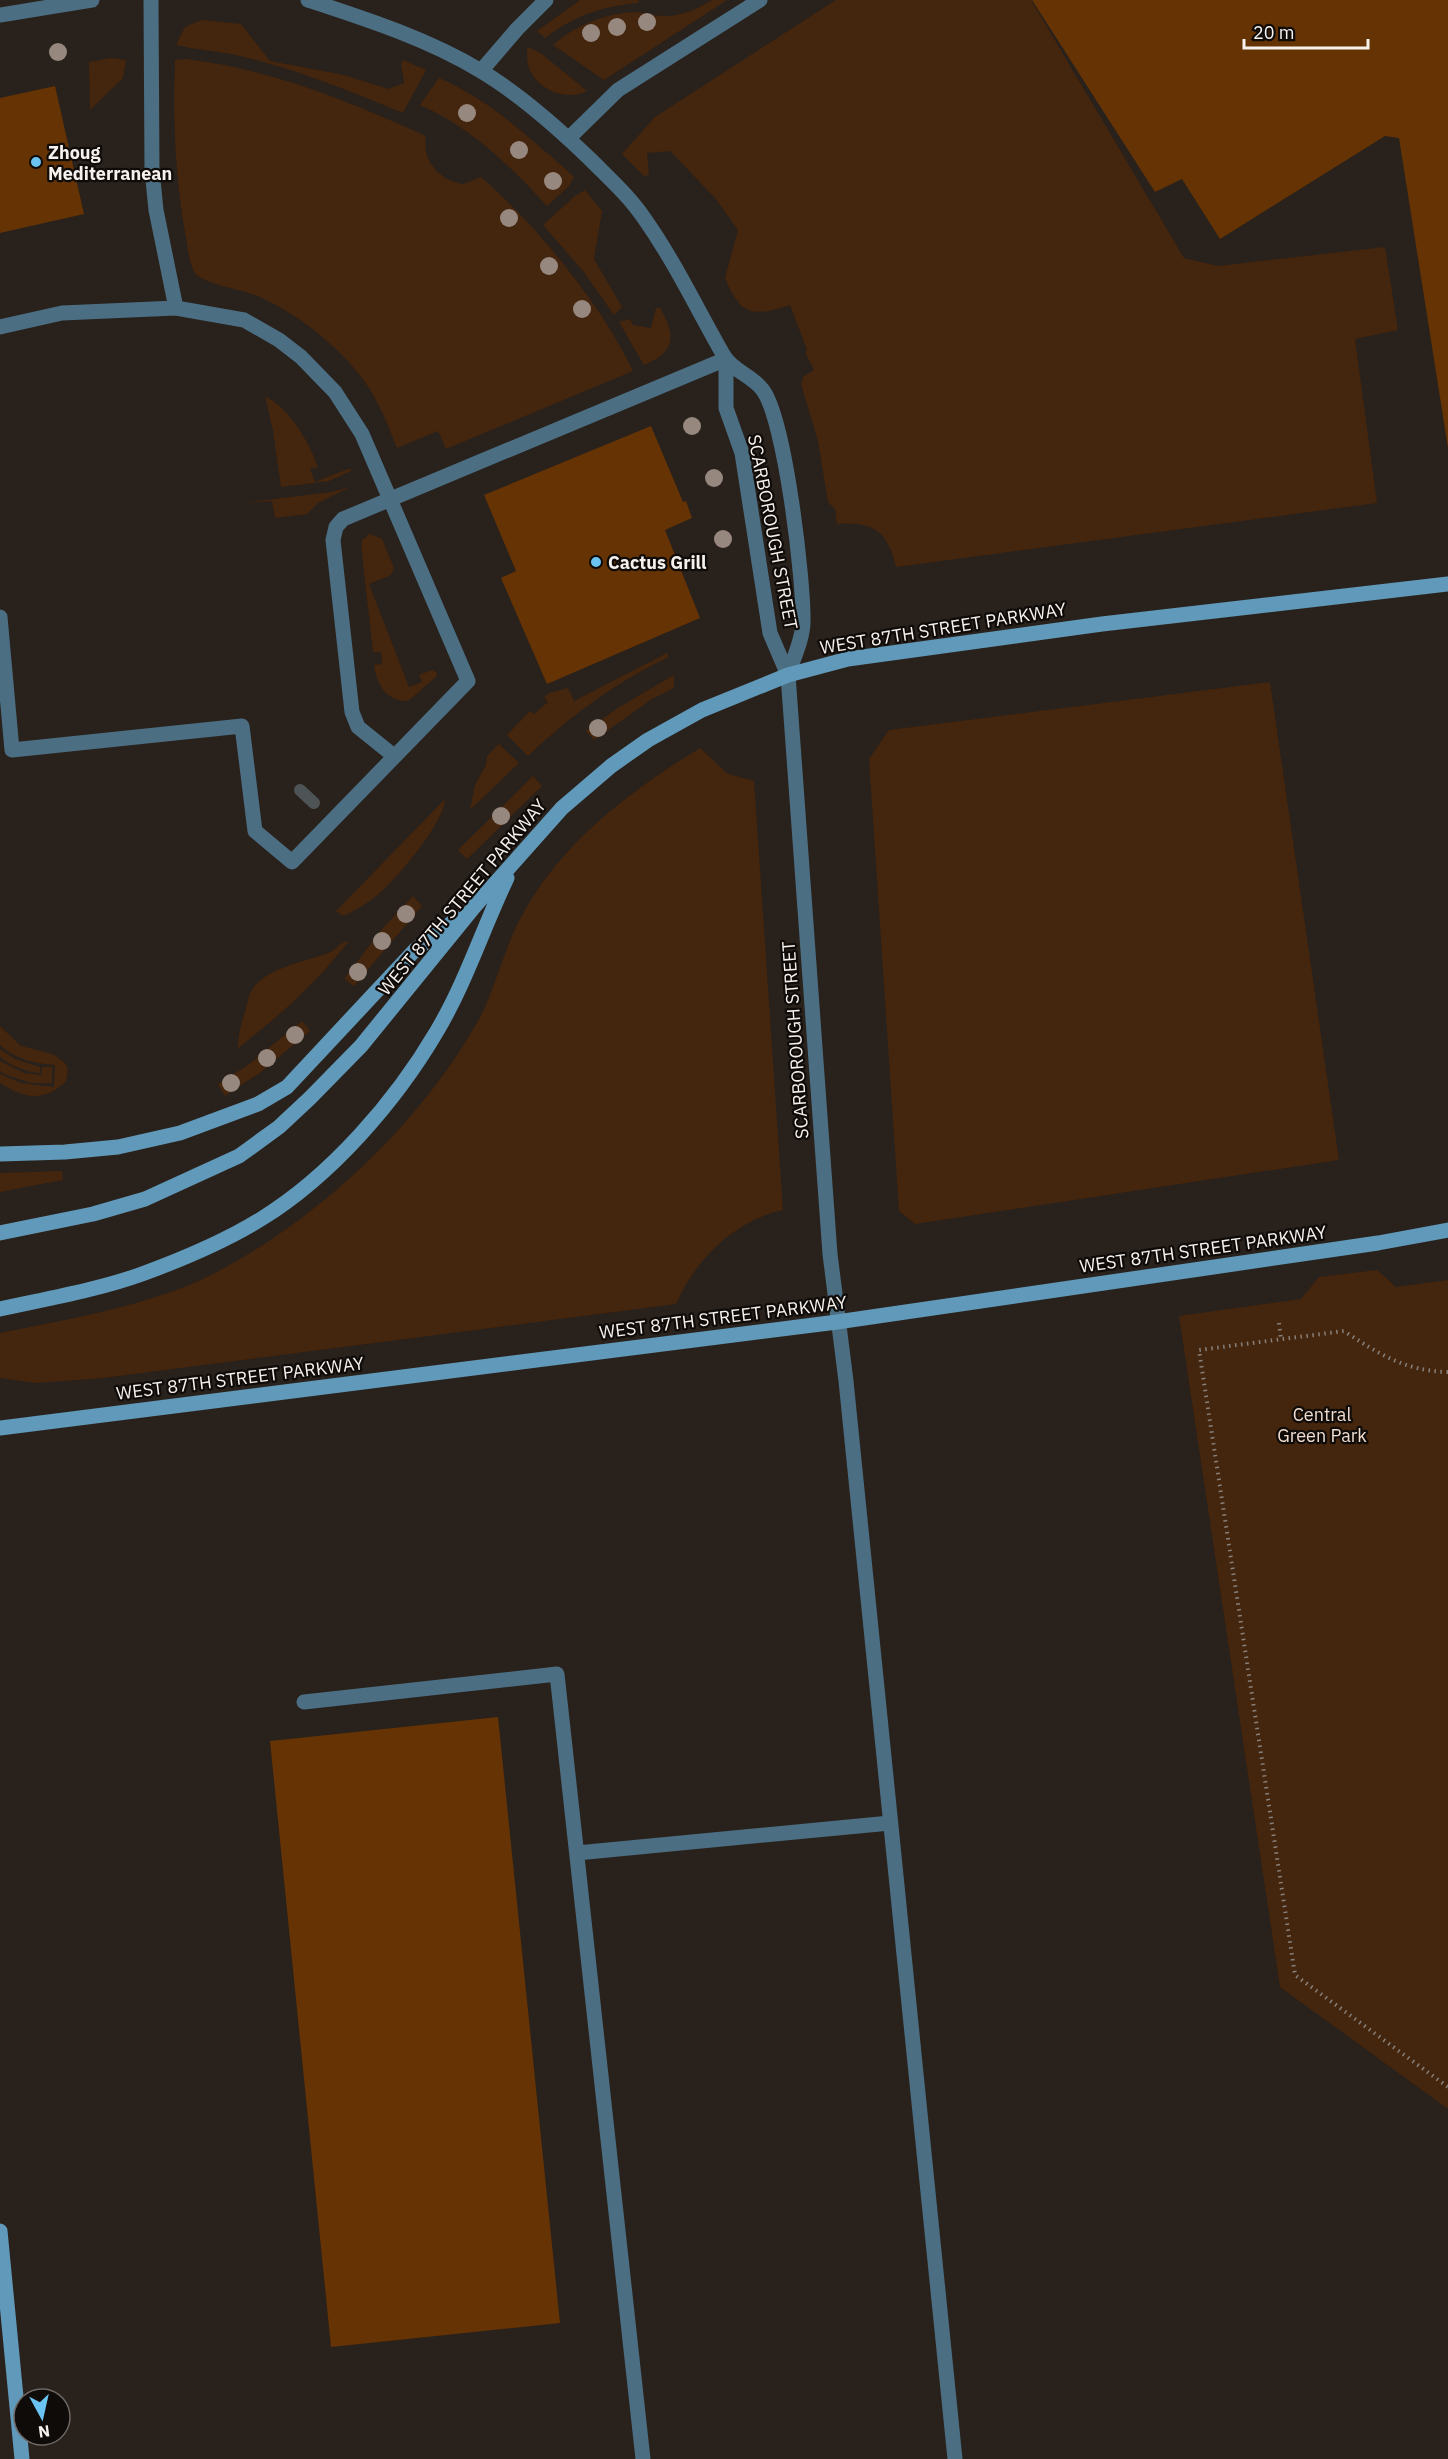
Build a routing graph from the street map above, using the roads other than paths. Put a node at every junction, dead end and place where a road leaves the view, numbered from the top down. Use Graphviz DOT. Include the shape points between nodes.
graph roads {
  1 [pos="92,0"];
  2 [pos="151,0"];
  3 [pos="308,0"];
  4 [pos="546,0"];
  5 [pos="760,0"];
  6 [pos="0,15"];
  7 [pos="481,71"];
  8 [pos="568,138"];
  9 [pos="177,308"];
  10 [pos="0,327"];
  11 [pos="726,359"];
  12 [pos="390,500"];
  13 [pos="1448,584"];
  14 [pos="0,617"];
  15 [pos="788,675"];
  16 [pos="394,756"];
  17 [pos="513,864"];
  18 [pos="474,907"];
  19 [pos="0,1154"];
  20 [pos="1448,1230"];
  21 [pos="0,1233"];
  22 [pos="0,1309"];
  23 [pos="837,1322"];
  24 [pos="0,1428"];
  25 [pos="304,1702"];
  26 [pos="890,1822"];
  27 [pos="577,1853"];
  28 [pos="0,2231"];
  29 [pos="22,2459"];
  30 [pos="643,2459"];
  31 [pos="955,2459"];
  1 -- 6 [label="street"];
  2 -- 9 [label="street" via="152,170 156,210"];
  3 -- 7 [label="street, SCARBOROUGH STREET" via="376,23"];
  4 -- 7 [label="street"];
  5 -- 8 [label="street" via="618,90"];
  7 -- 8 [label="street, SCARBOROUGH STREET"];
  8 -- 11 [label="street, SCARBOROUGH STREET" via="620,188 642,216 687,284"];
  9 -- 10 [label="street" via="62,313"];
  9 -- 12 [label="street" via="244,320 301,357 348,410"];
  11 -- 12 [label="street"];
  11 -- 15 [label="street, SCARBOROUGH STREET" via="726,408 742,453 770,633"];
  11 -- 15 [label="street, SCARBOROUGH STREET" via="763,390 782,448 803,625"];
  12 -- 16 [label="street" via="468,681"];
  12 -- 16 [label="street" via="343,519 333,540 352,712 358,728"];
  13 -- 15 [label="main road, WEST 87TH STREET PARKWAY" via="868,656"];
  14 -- 16 [label="street" via="12,750 242,726 255,831 292,862"];
  15 -- 17 [label="main road, WEST 87TH STREET PARKWAY" via="702,710 648,740 562,808"];
  15 -- 23 [label="street, SCARBOROUGH STREET"];
  17 -- 18 [label="main road, WEST 87TH STREET PARKWAY"];
  17 -- 22 [label="main road" via="474,958 438,1030 402,1085 354,1141 311,1182 262,1218 188,1256 140,1275"];
  18 -- 19 [label="main road" via="415,950 287,1087 258,1104 180,1133 118,1147"];
  18 -- 21 [label="main road, WEST 87TH STREET PARKWAY" via="362,1046 279,1126 239,1156 145,1199"];
  20 -- 23 [label="main road, WEST 87TH STREET PARKWAY"];
  23 -- 24 [label="main road, WEST 87TH STREET PARKWAY"];
  23 -- 26 [label="street, SCARBOROUGH STREET"];
  25 -- 27 [label="street" via="557,1674"];
  26 -- 27 [label="street"];
  26 -- 31 [label="street, SCARBOROUGH STREET"];
  27 -- 30 [label="street"];
  28 -- 29 [label="main road"];
}
